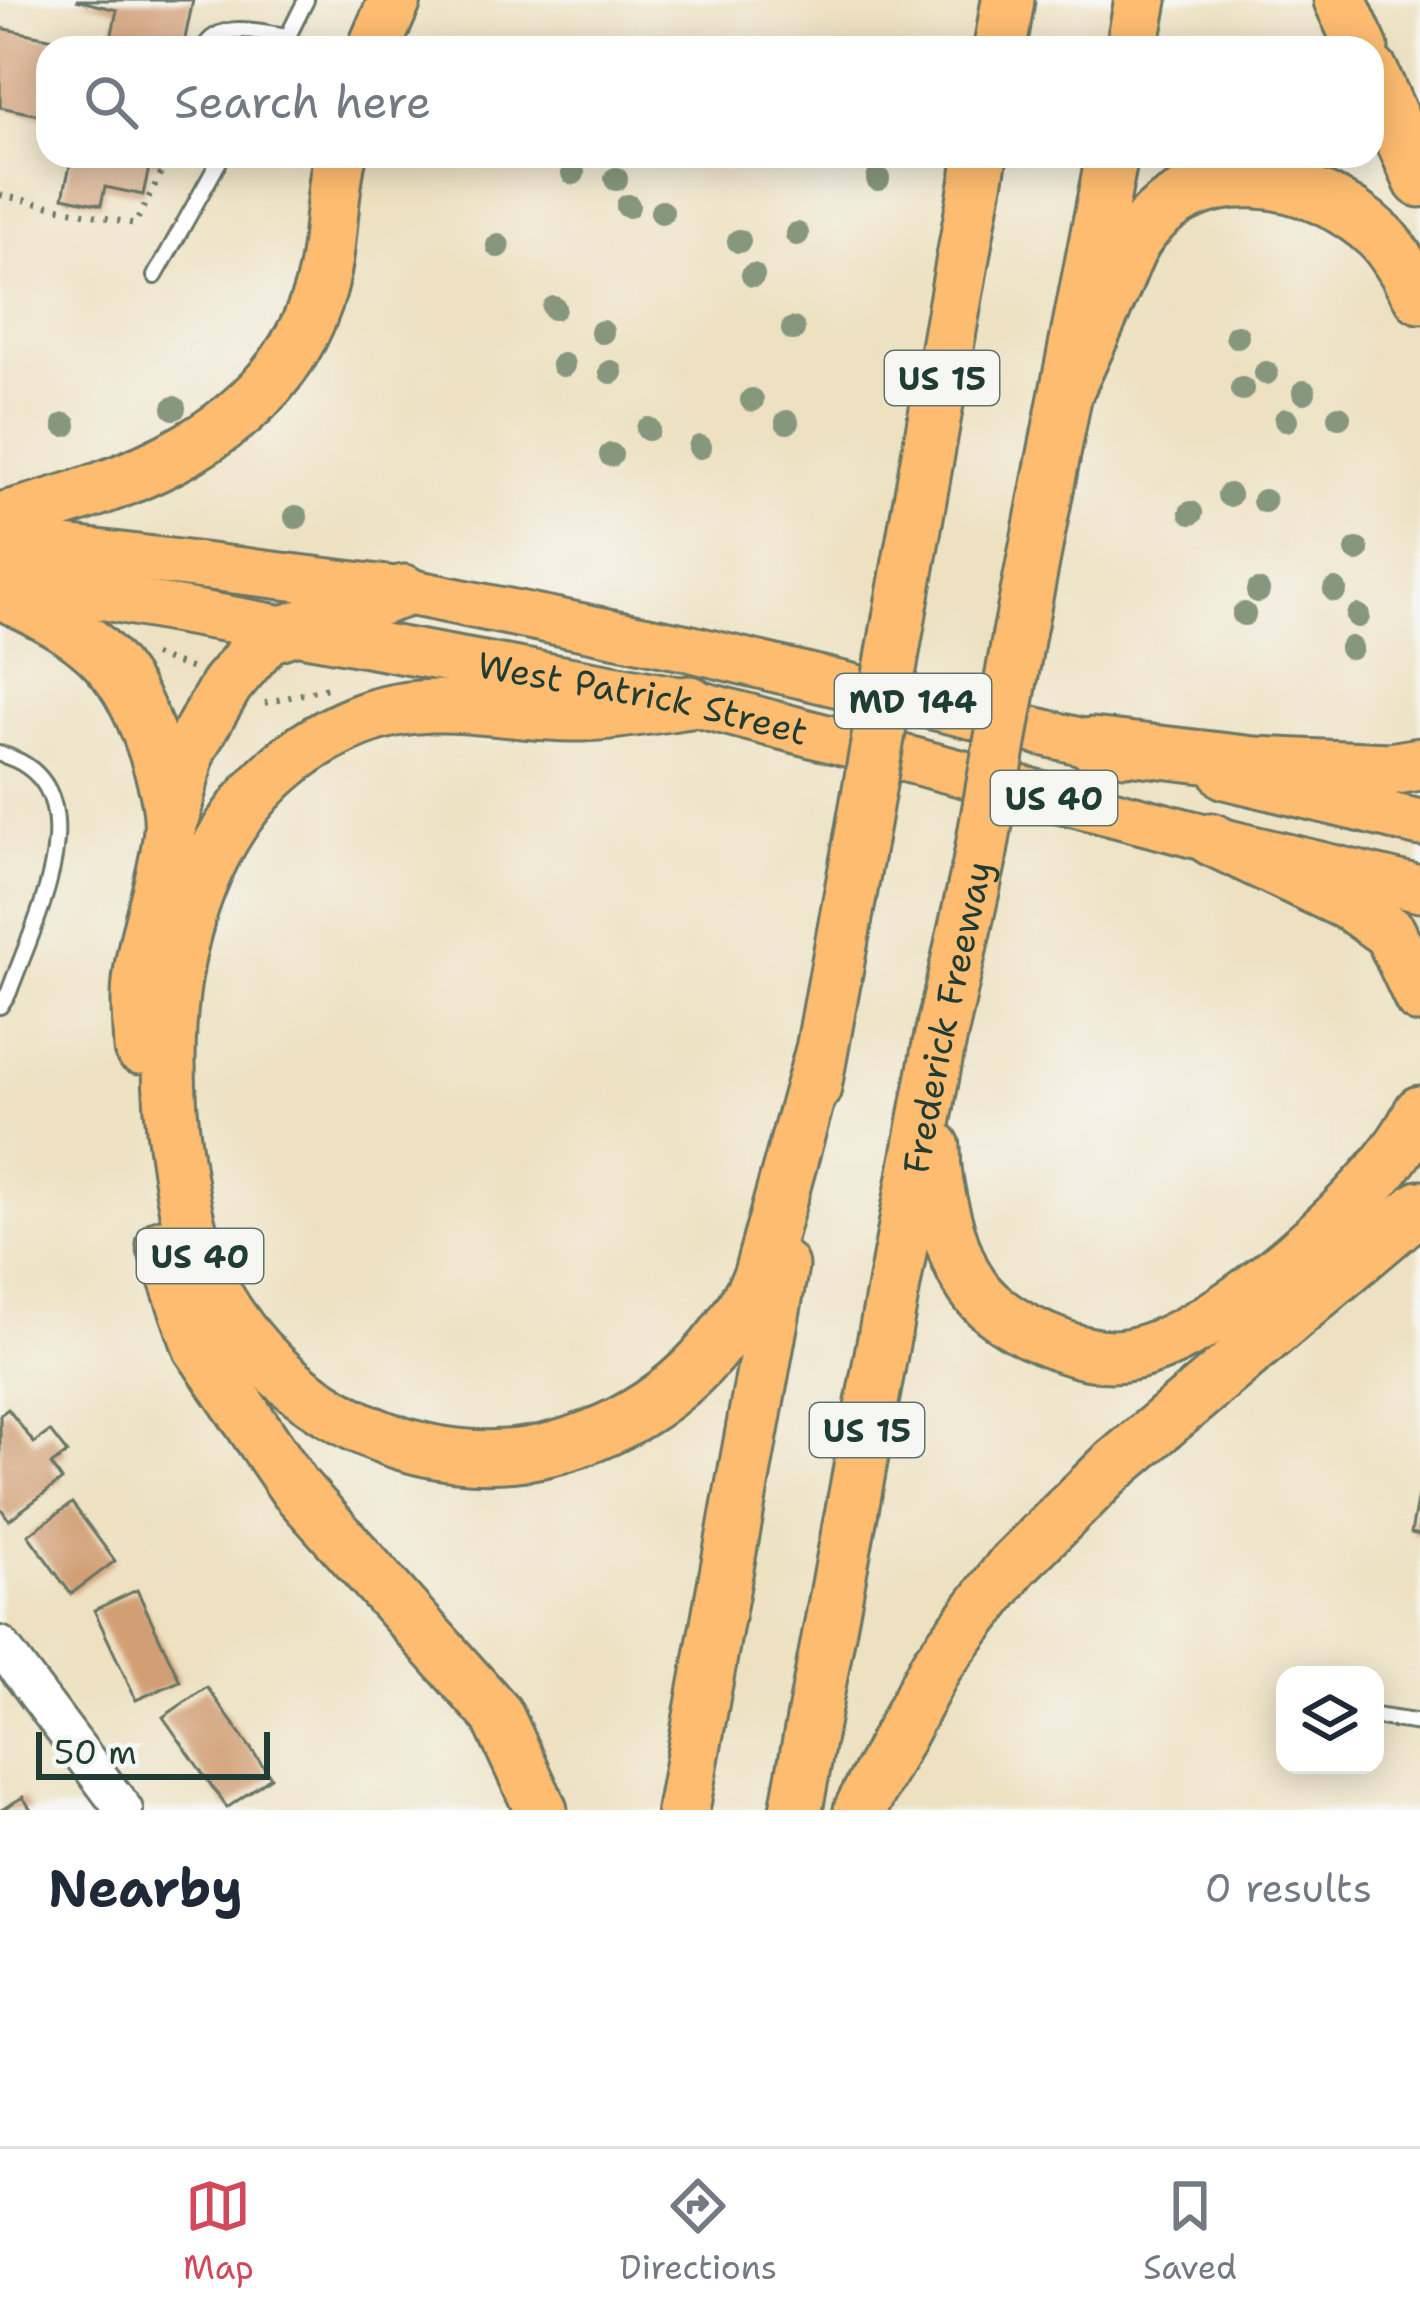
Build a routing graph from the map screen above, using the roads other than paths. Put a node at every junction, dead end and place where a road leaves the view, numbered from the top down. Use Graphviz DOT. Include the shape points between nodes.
graph roads {
  1 [pos="305,0"];
  2 [pos="395,0"];
  3 [pos="1008,0"];
  4 [pos="1141,0"];
  5 [pos="1340,0"];
  6 [pos="212,36"];
  7 [pos="258,36"];
  8 [pos="288,36"];
  9 [pos="379,36"];
  10 [pos="1002,36"];
  11 [pos="1134,36"];
  12 [pos="1356,36"];
  13 [pos="1384,99"];
  14 [pos="215,168"];
  15 [pos="338,168"];
  16 [pos="979,168"];
  17 [pos="1110,168"];
  18 [pos="1420,181"];
  19 [pos="155,276"];
  20 [pos="1420,297"];
  21 [pos="1069,389"];
  22 [pos="0,519"];
  23 [pos="0,541"];
  24 [pos="0,578"];
  25 [pos="404,591"];
  26 [pos="0,592"];
  27 [pos="297,628"];
  28 [pos="690,702"];
  29 [pos="1092,744"];
  30 [pos="0,754"];
  31 [pos="1420,764"];
  32 [pos="1420,823"];
  33 [pos="171,827"];
  34 [pos="1211,839"];
  35 [pos="1420,889"];
  36 [pos="1420,997"];
  37 [pos="0,1006"];
  38 [pos="938,1049"];
  39 [pos="821,1053"];
  40 [pos="1420,1112"];
  41 [pos="1420,1207"];
  42 [pos="0,1645"];
  43 [pos="1384,1718"];
  44 [pos="1420,1724"];
  45 [pos="124,1810"];
  46 [pos="541,1810"];
  47 [pos="683,1810"];
  48 [pos="796,1810"];
  49 [pos="860,1810"];
  1 -- 8 [label="lane"];
  2 -- 9 [label="highway"];
  3 -- 10 [label="highway"];
  4 -- 11 [label="highway"];
  5 -- 12 [label="highway"];
  6 -- 7 [label="lane" via="226,29"];
  13 -- 18 [label="highway"];
  14 -- 19 [label="lane"];
  15 -- 22 [label="highway" via="319,296 304,334 259,396 199,444 131,478"];
  16 -- 39 [label="highway, US 15, bridge"];
  17 -- 21 [label="highway, Frederick Freeway / US 15"];
  20 -- 21 [label="highway" via="1383,239 1343,207 1303,189 1228,182 1191,192 1136,240"];
  21 -- 38 [label="highway, Frederick Freeway / US 15, bridge"];
  23 -- 25 [label="main road, West Patrick Street / MD 144"];
  24 -- 27 [label="main road, West Patrick Street"];
  25 -- 27 [label="highway"];
  25 -- 29 [label="main road, West Patrick Street / MD 144" via="688,648"];
  26 -- 33 [label="highway" via="61,621 112,664 145,721"];
  27 -- 28 [label="main road, West Patrick Street"];
  27 -- 33 [label="highway" via="266,638 227,684 189,750"];
  28 -- 34 [label="main road, West Patrick Street / US 40"];
  28 -- 39 [label="highway, US 40" via="580,715 470,704 397,708 315,741 251,798 221,838 184,925 170,1030 178,1172 210,1282 274,1370 379,1436 472,1455 579,1441 678,1387 746,1306"];
  29 -- 31 [label="highway" via="1255,763 1390,770"];
  29 -- 32 [label="main road, West Patrick Street / MD 144"];
  30 -- 37 [label="lane" via="22,760 40,779 58,816 58,852"];
  33 -- 46 [label="highway" via="139,977 140,1078 156,1227 199,1348 296,1488 497,1715"];
  34 -- 35 [label="main road, West Patrick Street / US 40"];
  34 -- 36 [label="highway" via="1352,906 1390,933"];
  38 -- 40 [label="highway" via="934,1177 957,1267 986,1305 1023,1329 1101,1357 1174,1342 1233,1306 1324,1230 1405,1142"];
  38 -- 48 [label="highway, Frederick Freeway / US 15"];
  39 -- 47 [label="highway, US 15"];
  41 -- 49 [label="highway" via="1110,1469 1012,1565 936,1666"];
  42 -- 45 [label="street"];
  43 -- 44 [label="lane"];
}
